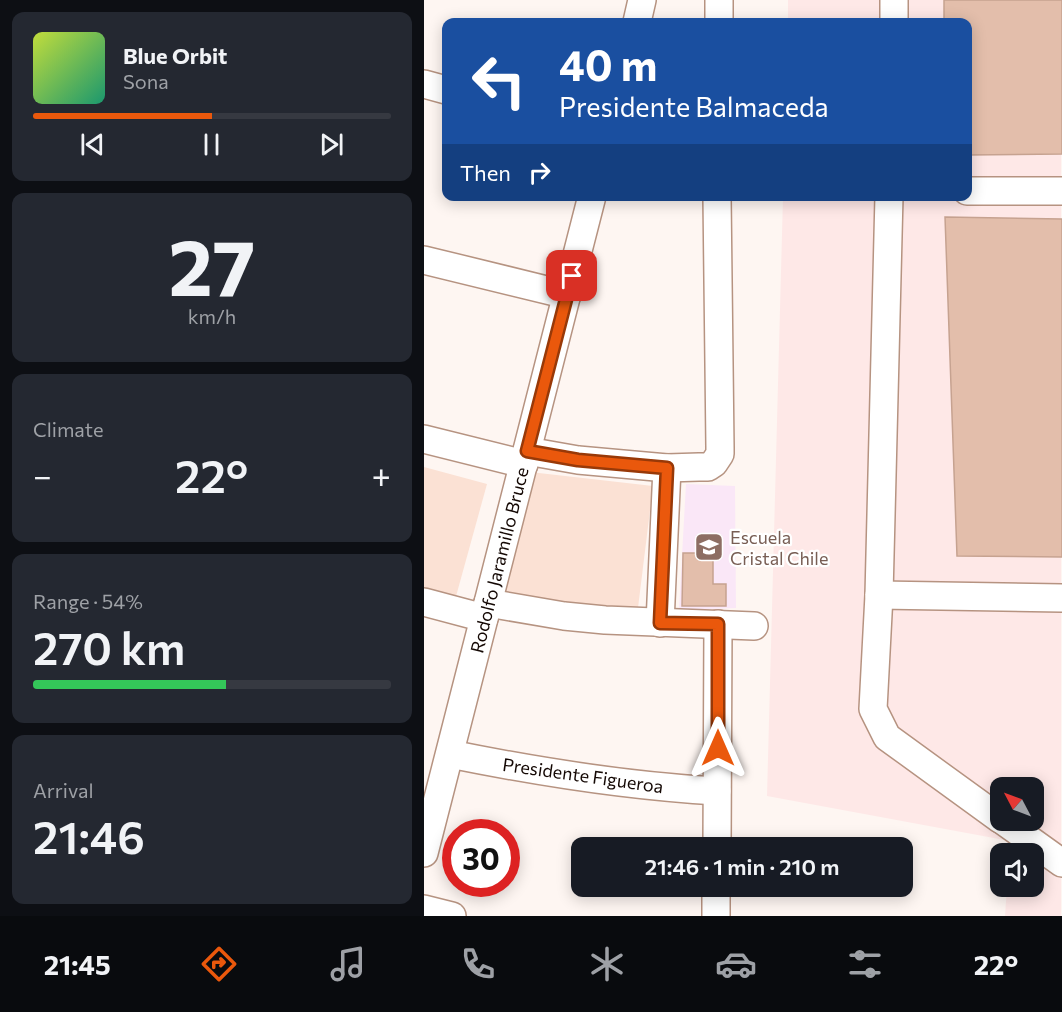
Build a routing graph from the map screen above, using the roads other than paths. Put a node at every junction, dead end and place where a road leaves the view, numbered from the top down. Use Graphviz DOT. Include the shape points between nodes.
graph roads {
  1 [pos="642,0"];
  2 [pos="720,0"];
  3 [pos="894,0"];
  4 [pos="638,18"];
  5 [pos="719,18"];
  6 [pos="894,18"];
  7 [pos="424,84"];
  8 [pos="442,89"];
  9 [pos="972,190"];
  10 [pos="1062,191"];
  11 [pos="591,201"];
  12 [pos="717,201"];
  13 [pos="889,201"];
  14 [pos="424,260"];
  15 [pos="567,295"];
  16 [pos="424,439"];
  17 [pos="525,457"];
  18 [pos="667,468"];
  19 [pos="879,595"];
  20 [pos="1062,598"];
  21 [pos="424,602"];
  22 [pos="486,611"];
  23 [pos="660,623"];
  24 [pos="718,624"];
  25 [pos="754,626"];
  26 [pos="450,754"];
  27 [pos="717,791"];
  28 [pos="990,812"];
  29 [pos="1017,831"];
  30 [pos="717,837"];
  31 [pos="424,853"];
  32 [pos="1062,863"];
  33 [pos="716,897"];
  34 [pos="424,909"];
  35 [pos="452,916"];
  36 [pos="716,916"];
  1 -- 4 [label="street"];
  2 -- 5 [label="street"];
  3 -- 6 [label="street"];
  7 -- 8 [label="street"];
  9 -- 10 [label="street"];
  11 -- 15 [label="street, Rodolfo Jaramillo Bruce"];
  12 -- 18 [label="street" via="720,454 709,467"];
  13 -- 19 [label="street"];
  14 -- 15 [label="street"];
  15 -- 17 [label="street, Rodolfo Jaramillo Bruce"];
  16 -- 17 [label="street"];
  17 -- 18 [label="street"];
  17 -- 22 [label="street, Rodolfo Jaramillo Bruce"];
  18 -- 23 [label="street"];
  19 -- 20 [label="street"];
  19 -- 28 [label="street" via="873,709 887,737"];
  21 -- 22 [label="street"];
  22 -- 23 [label="street"];
  22 -- 26 [label="street, Rodolfo Jaramillo Bruce"];
  23 -- 24 [label="street"];
  24 -- 25 [label="street"];
  24 -- 27 [label="street"];
  26 -- 27 [label="street, Presidente Figueroa" via="592,780"];
  26 -- 31 [label="street, Rodolfo Jaramillo Bruce"];
  27 -- 30 [label="street"];
  29 -- 32 [label="street"];
  33 -- 36 [label="street"];
  34 -- 35 [label="street"];
}
